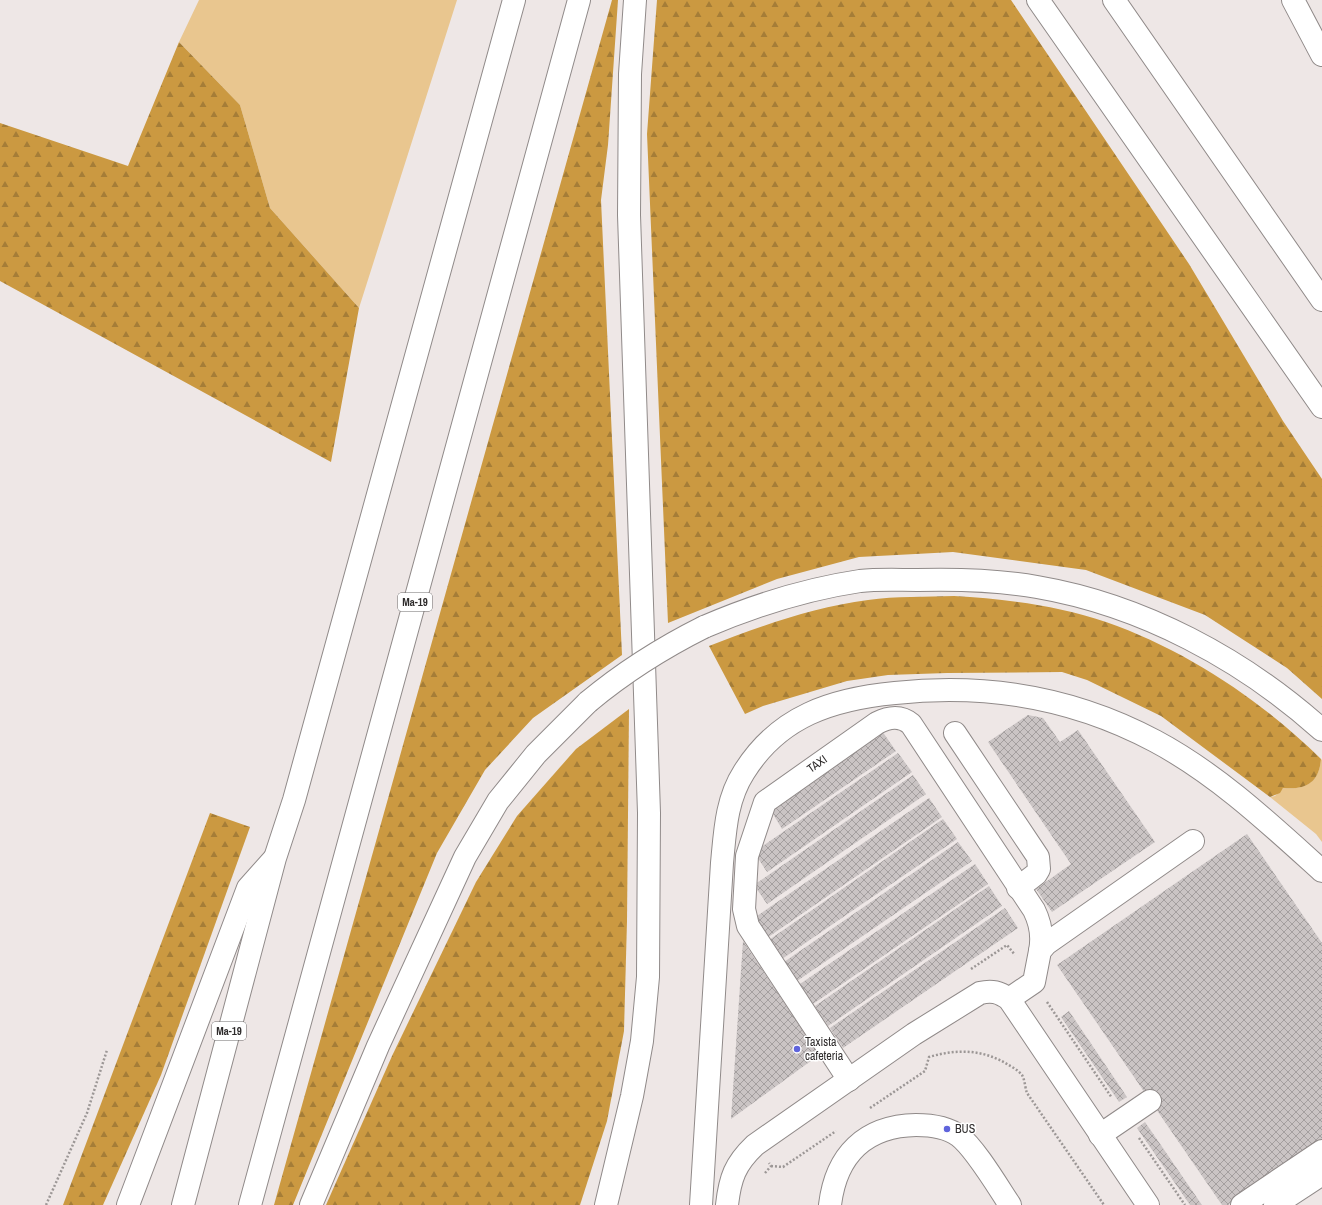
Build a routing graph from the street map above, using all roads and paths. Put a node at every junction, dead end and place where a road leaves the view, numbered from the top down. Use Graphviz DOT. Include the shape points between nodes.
graph roads {
  1 [pos="514,0"];
  2 [pos="579,0"];
  3 [pos="635,0"];
  4 [pos="1038,0"];
  5 [pos="1114,0"];
  6 [pos="1293,0"];
  7 [pos="1322,55"];
  8 [pos="1322,300"];
  9 [pos="1322,407"];
  10 [pos="1322,730"];
  11 [pos="955,732"];
  12 [pos="1193,841"];
  13 [pos="276,858"];
  14 [pos="1322,871"];
  15 [pos="1018,888"];
  16 [pos="1040,951"];
  17 [pos="968,971"];
  18 [pos="1034,982"];
  19 [pos="1009,999"];
  20 [pos="107,1050"];
  21 [pos="849,1080"];
  22 [pos="1150,1101"];
  23 [pos="1125,1117"];
  24 [pos="1100,1135"];
  25 [pos="1322,1150"];
  26 [pos="1322,1174"];
  27 [pos="46,1205"];
  28 [pos="128,1205"];
  29 [pos="183,1205"];
  30 [pos="250,1205"];
  31 [pos="311,1205"];
  32 [pos="606,1205"];
  33 [pos="701,1205"];
  34 [pos="727,1205"];
  35 [pos="830,1205"];
  36 [pos="1010,1205"];
  37 [pos="1148,1205"];
  38 [pos="1185,1205"];
  39 [pos="1242,1205"];
  40 [pos="1275,1205"];
  1 -- 13 [label="main road, Ma-19" via="299,785"];
  2 -- 30 [label="main road, Ma-19"];
  3 -- 32 [label="main road" via="630,88 629,215 649,814 648,954 639,1055"];
  4 -- 9 [label="main road"];
  5 -- 8 [label="main road"];
  6 -- 7 [label="main road"];
  10 -- 31 [label="main road, bridge" via="1254,678 1209,649 1155,623 1103,603 1036,587 936,579 861,581 810,591 737,613 704,627 673,642 635,666 588,702 536,754 498,801 465,857 378,1046"];
  11 -- 15 [label="main road" via="1038,857 1040,869"];
  12 -- 16 [label="main road" via="1046,944"];
  13 -- 28 [label="main road" via="248,888"];
  13 -- 29 [label="main road, Ma-19"];
  14 -- 33 [label="main road" via="1212,777 1154,740 1091,712 1028,696 965,689 870,695 829,705 808,714 788,725 756,754 733,794 727,815"];
  15 -- 16 [label="main road, TAXI" via="1039,920 1042,940"];
  15 -- 21 [label="main road, TAXI" via="911,724 900,718 877,722 765,802 747,856 744,909 748,926"];
  16 -- 18 [label="main road, TAXI"];
  17 -- 18 [label="path" via="1007,944"];
  18 -- 19 [label="main road"];
  18 -- 23 [label="path"];
  19 -- 21 [label="main road" via="996,991 980,993 914,1034"];
  19 -- 24 [label="main road"];
  20 -- 27 [label="path" via="87,1113"];
  21 -- 34 [label="main road" via="745,1154 734,1172"];
  22 -- 23 [label="main road"];
  23 -- 24 [label="main road"];
  23 -- 38 [label="path"];
  24 -- 37 [label="main road"];
  25 -- 39 [label="main road"];
  26 -- 40 [label="main road"];
  35 -- 36 [label="main road" via="839,1170 858,1143 882,1129 919,1125 942,1128 961,1137"];
}
